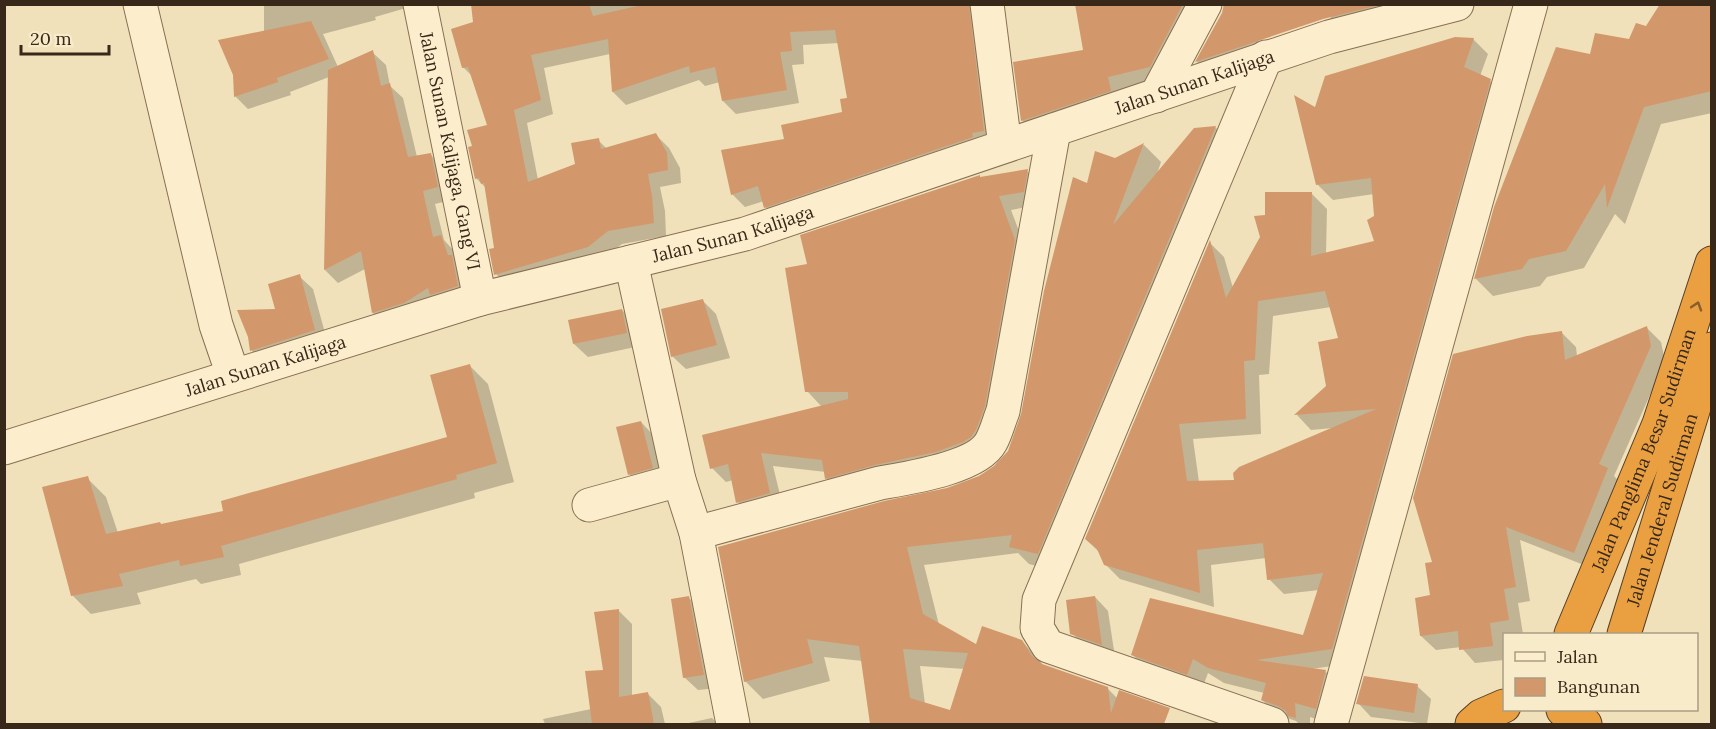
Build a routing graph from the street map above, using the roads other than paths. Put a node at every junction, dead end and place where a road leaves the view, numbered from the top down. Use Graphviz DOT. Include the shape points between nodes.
graph roads {
  1 [pos="140,4"];
  2 [pos="420,4"];
  3 [pos="987,4"];
  4 [pos="1205,4"];
  5 [pos="1457,4"];
  6 [pos="1531,4"];
  7 [pos="1266,57"];
  8 [pos="1156,96"];
  9 [pos="1054,130"];
  10 [pos="1005,146"];
  11 [pos="631,262"];
  12 [pos="1712,263"];
  13 [pos="480,299"];
  14 [pos="1712,349"];
  15 [pos="233,375"];
  16 [pos="4,448"];
  17 [pos="679,480"];
  18 [pos="589,504"];
  19 [pos="696,533"];
  20 [pos="1571,633"];
  21 [pos="1624,633"];
  22 [pos="1503,706"];
  23 [pos="733,724"];
  24 [pos="1272,724"];
  25 [pos="1331,724"];
  26 [pos="1472,724"];
  1 -- 15 [label="street" via="216,325"];
  2 -- 13 [label="street, Jalan Sunan Kalijaga, Gang VI"];
  3 -- 10 [label="street"];
  4 -- 8 [label="street"];
  5 -- 7 [label="street, Jalan Sunan Kalijaga"];
  6 -- 25 [label="street"];
  7 -- 8 [label="street, Jalan Sunan Kalijaga"];
  7 -- 24 [label="street" via="1039,600 1037,628 1048,646"];
  8 -- 9 [label="street, Jalan Sunan Kalijaga"];
  9 -- 10 [label="street, Jalan Sunan Kalijaga"];
  9 -- 19 [label="street" via="1003,411 990,444 963,464"];
  10 -- 11 [label="street, Jalan Sunan Kalijaga" via="744,234"];
  11 -- 13 [label="street, Jalan Sunan Kalijaga"];
  11 -- 17 [label="street"];
  20 -- 12 [label="highway, Jalan Panglima Besar Sudirman, one-way" via="1659,424"];
  13 -- 15 [label="street, Jalan Sunan Kalijaga"];
  14 -- 21 [label="highway, Jalan Jenderal Sudirman"];
  15 -- 16 [label="street, Jalan Sunan Kalijaga"];
  17 -- 18 [label="street"];
  17 -- 19 [label="street"];
  19 -- 23 [label="street"];
  22 -- 26 [label="highway"];
}
